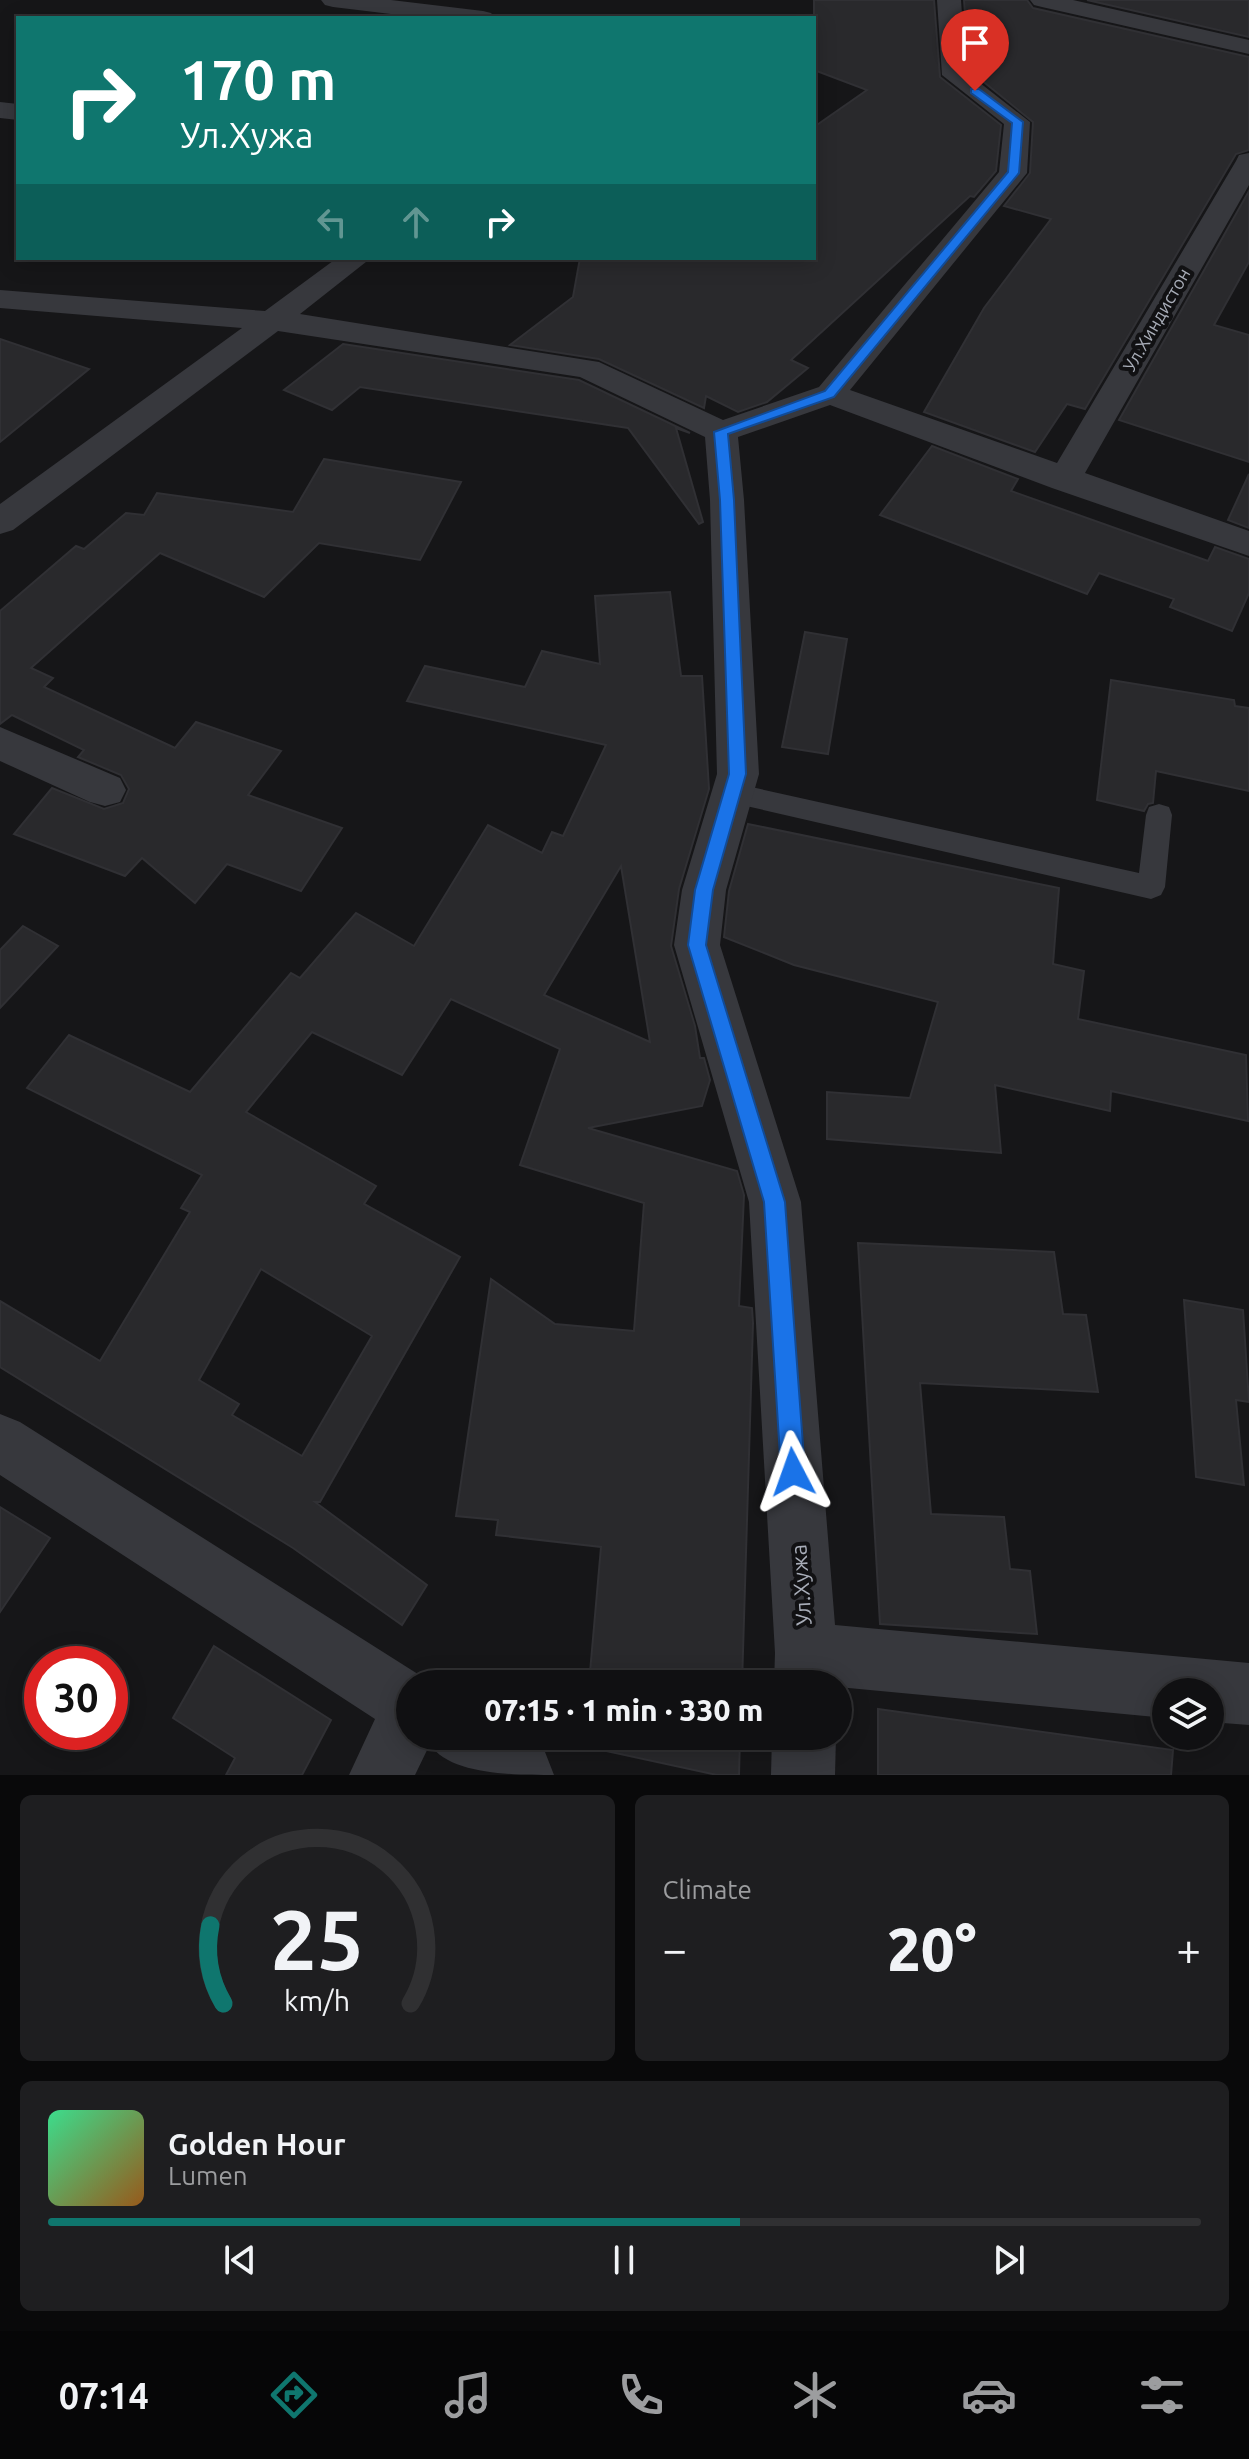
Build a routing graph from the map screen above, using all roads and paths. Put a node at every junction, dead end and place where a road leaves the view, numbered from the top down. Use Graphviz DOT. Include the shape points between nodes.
graph roads {
  1 [pos="333,0"];
  2 [pos="949,0"];
  3 [pos="1042,0"];
  4 [pos="466,16"];
  5 [pos="1249,47"];
  6 [pos="1249,161"];
  7 [pos="353,260"];
  8 [pos="0,299"];
  9 [pos="268,321"];
  10 [pos="830,394"];
  11 [pos="721,432"];
  12 [pos="1064,480"];
  13 [pos="0,522"];
  14 [pos="1249,544"];
  15 [pos="0,743"];
  16 [pos="105,790"];
  17 [pos="733,793"];
  18 [pos="1159,815"];
  19 [pos="0,1442"];
  20 [pos="806,1668"];
  21 [pos="1249,1694"];
  22 [pos="396,1696"];
  23 [pos="396,1745"];
  24 [pos="482,1750"];
  25 [pos="804,1750"];
  26 [pos="381,1775"];
  27 [pos="522,1775"];
  28 [pos="803,1775"];
  1 -- 4 [label="street"];
  2 -- 10 [label="street" via="954,75 1017,122 1013,173"];
  3 -- 5 [label="street"];
  6 -- 12 [label="street, Ул.Хиндистон"];
  7 -- 9 [label="street"];
  8 -- 9 [label="street"];
  9 -- 11 [label="street" via="588,369"];
  9 -- 13 [label="street"];
  10 -- 11 [label="street"];
  10 -- 12 [label="street"];
  11 -- 17 [label="street, Ул.Хужа" via="738,774"];
  12 -- 14 [label="street"];
  15 -- 16 [label="street"];
  17 -- 18 [label="lane" via="1151,887"];
  17 -- 20 [label="street, Ул.Хужа" via="704,890 697,945 775,1202"];
  19 -- 22 [label="street"];
  20 -- 21 [label="street"];
  23 -- 26 [label="street"];
  24 -- 27 [label="street"];
  25 -- 28 [label="street"];
}
